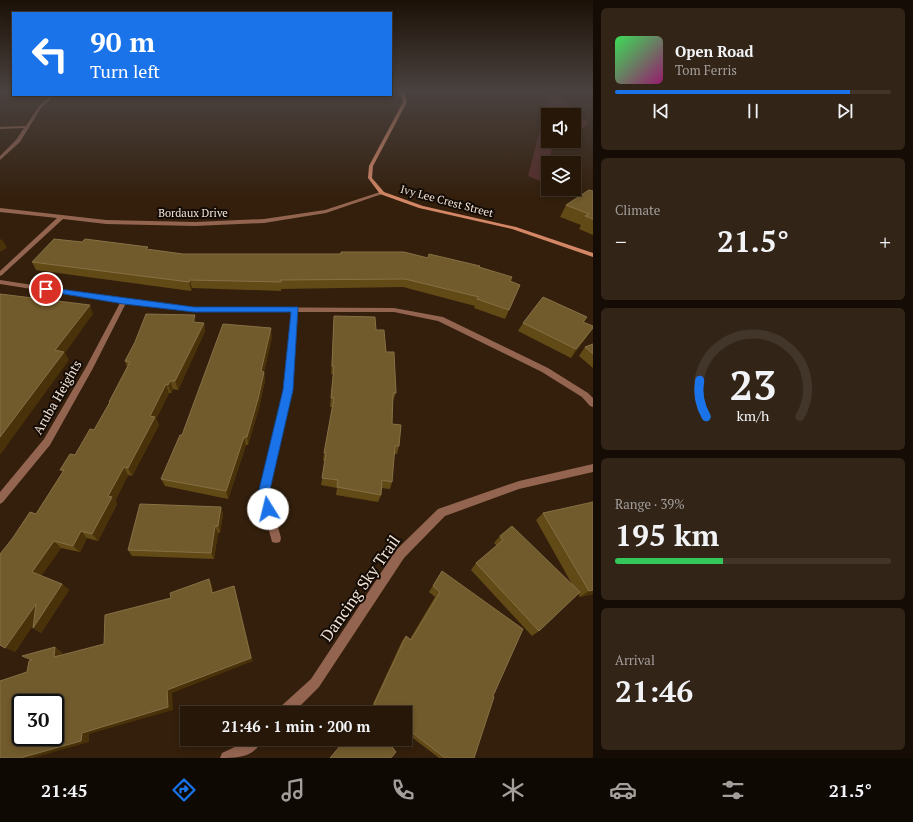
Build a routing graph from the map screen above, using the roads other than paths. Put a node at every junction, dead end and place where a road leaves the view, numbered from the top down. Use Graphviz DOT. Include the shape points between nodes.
graph roads {
  1 [pos="17,127"];
  2 [pos="27,127"];
  3 [pos="392,127"];
  4 [pos="0,128"];
  5 [pos="0,159"];
  6 [pos="382,193"];
  7 [pos="0,210"];
  8 [pos="62,217"];
  9 [pos="593,255"];
  10 [pos="0,274"];
  11 [pos="0,282"];
  12 [pos="124,301"];
  13 [pos="295,309"];
  14 [pos="593,404"];
  15 [pos="593,468"];
  16 [pos="0,499"];
  17 [pos="276,538"];
  18 [pos="291,706"];
  19 [pos="249,746"];
  20 [pos="227,758"];
  1 -- 4 [label="street"];
  2 -- 5 [label="street" via="18,141"];
  3 -- 6 [label="street, Ivy Lee Crest Street" via="371,166 370,178"];
  6 -- 8 [label="street, Bordaux Drive" via="326,211 264,221 195,224 106,222"];
  6 -- 9 [label="street, Ivy Lee Crest Street" via="421,207 514,228"];
  7 -- 8 [label="street, Bordaux Drive"];
  8 -- 10 [label="street"];
  11 -- 12 [label="street"];
  12 -- 13 [label="street" via="194,310"];
  12 -- 16 [label="street, Aruba Heights" via="47,442"];
  13 -- 14 [label="street" via="394,310 440,319 545,370 585,395"];
  13 -- 17 [label="street" via="288,390 264,494"];
  15 -- 18 [label="street, Dancing Sky Trail" via="519,485 442,512 400,554 315,683"];
  19 -- 20 [label="street"];
}
